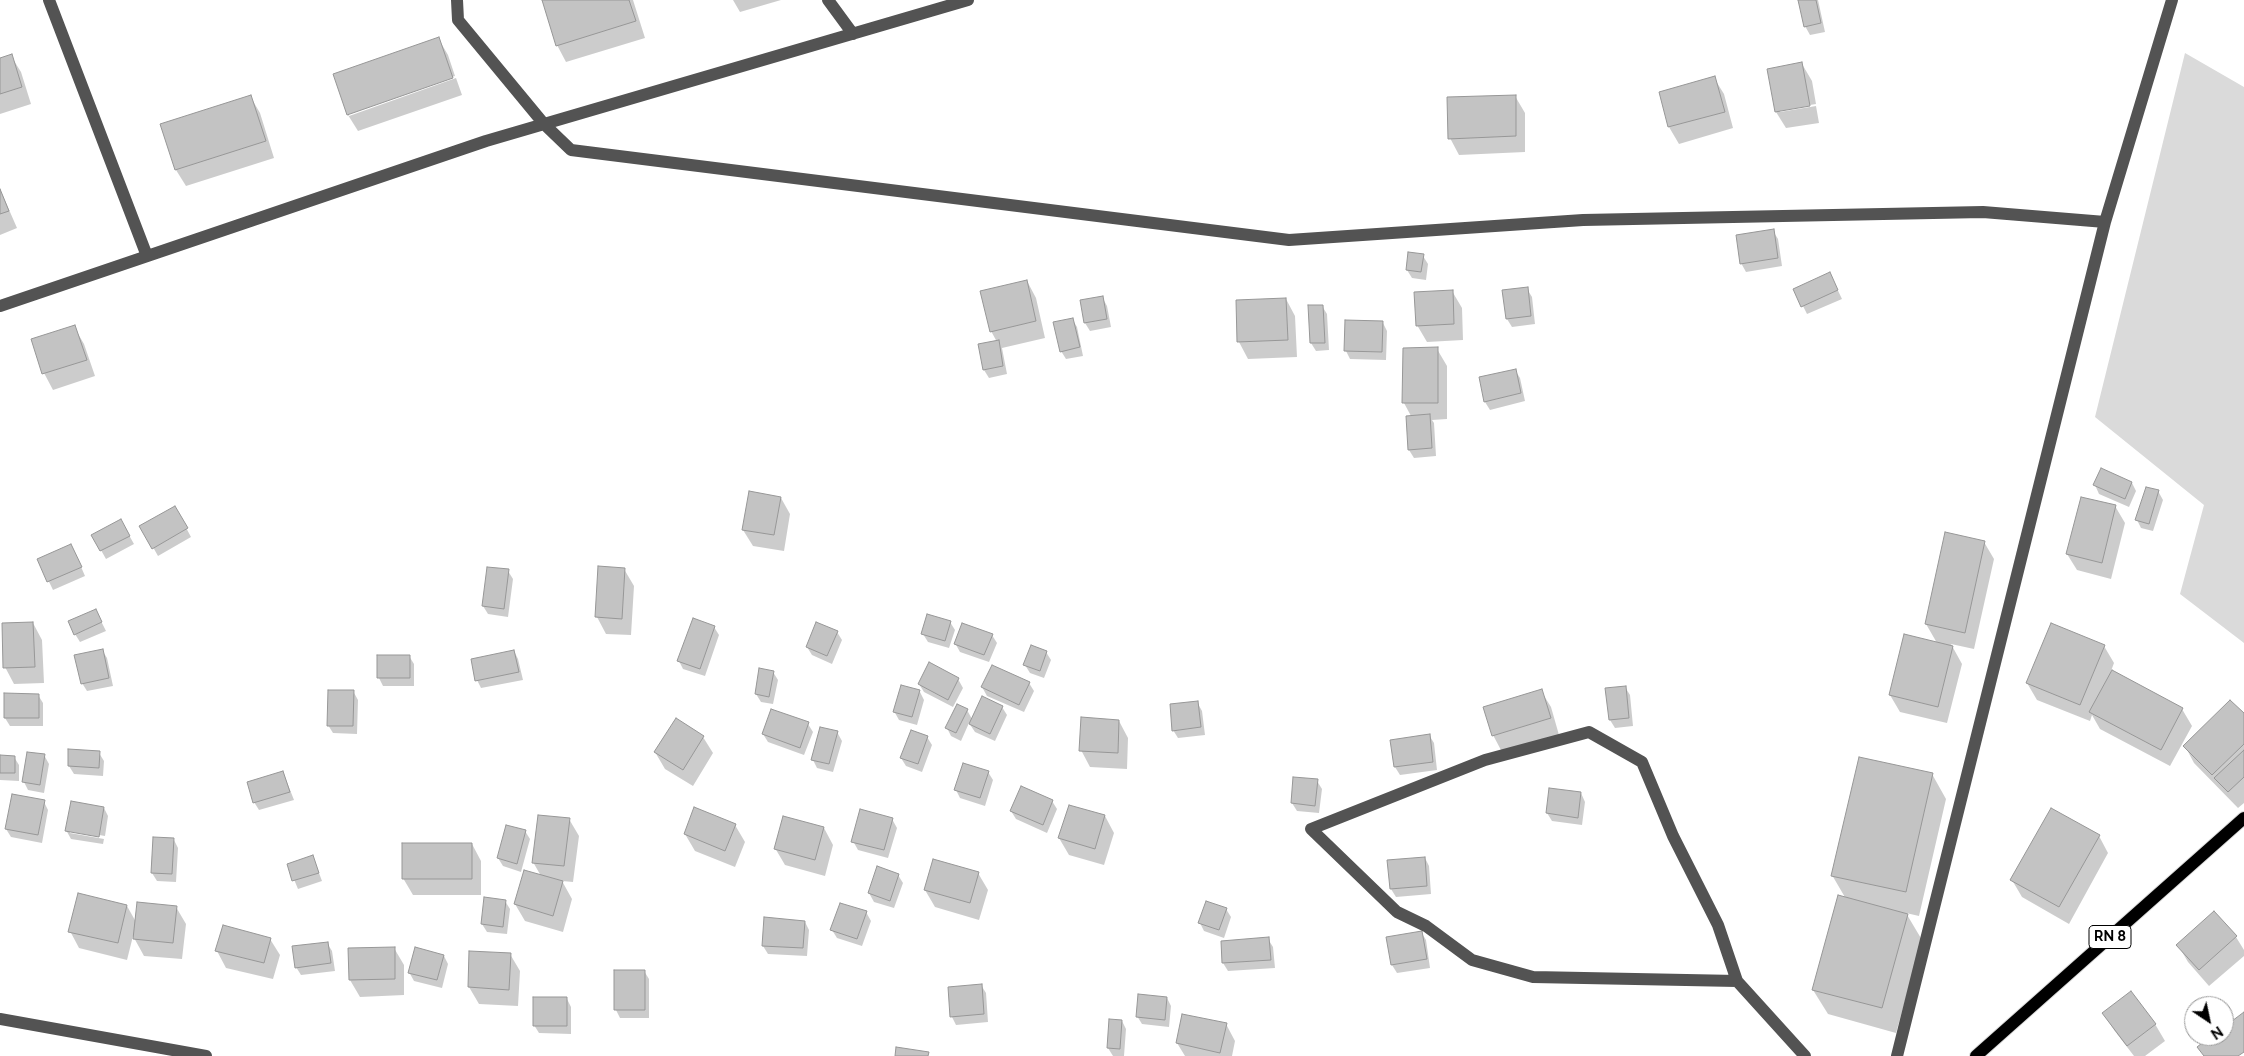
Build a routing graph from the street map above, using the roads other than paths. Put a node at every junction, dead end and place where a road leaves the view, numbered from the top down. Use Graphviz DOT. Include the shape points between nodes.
graph roads {
  1 [pos="49,0"];
  2 [pos="457,0"];
  3 [pos="828,0"];
  4 [pos="968,0"];
  5 [pos="2172,0"];
  6 [pos="853,34"];
  7 [pos="544,124"];
  8 [pos="2105,222"];
  9 [pos="147,256"];
  10 [pos="0,306"];
  11 [pos="2244,818"];
  12 [pos="1737,981"];
  13 [pos="0,1019"];
  14 [pos="206,1056"];
  15 [pos="1806,1056"];
  16 [pos="1897,1056"];
  17 [pos="1976,1056"];
  1 -- 9 [label="street"];
  2 -- 7 [label="street" via="458,20"];
  3 -- 6 [label="street"];
  4 -- 6 [label="street"];
  5 -- 8 [label="street"];
  6 -- 7 [label="street"];
  7 -- 8 [label="street" via="571,150 1289,240 1594,220 1983,212"];
  7 -- 9 [label="street"];
  8 -- 16 [label="street"];
  9 -- 10 [label="street"];
  11 -- 17 [label="main road, RN 8"];
  12 -- 12 [label="street" via="1718,925 1673,836 1642,762 1589,732 1485,760 1311,829 1397,912 1426,926 1472,960 1532,977"];
  12 -- 15 [label="street"];
  13 -- 14 [label="street"];
}
